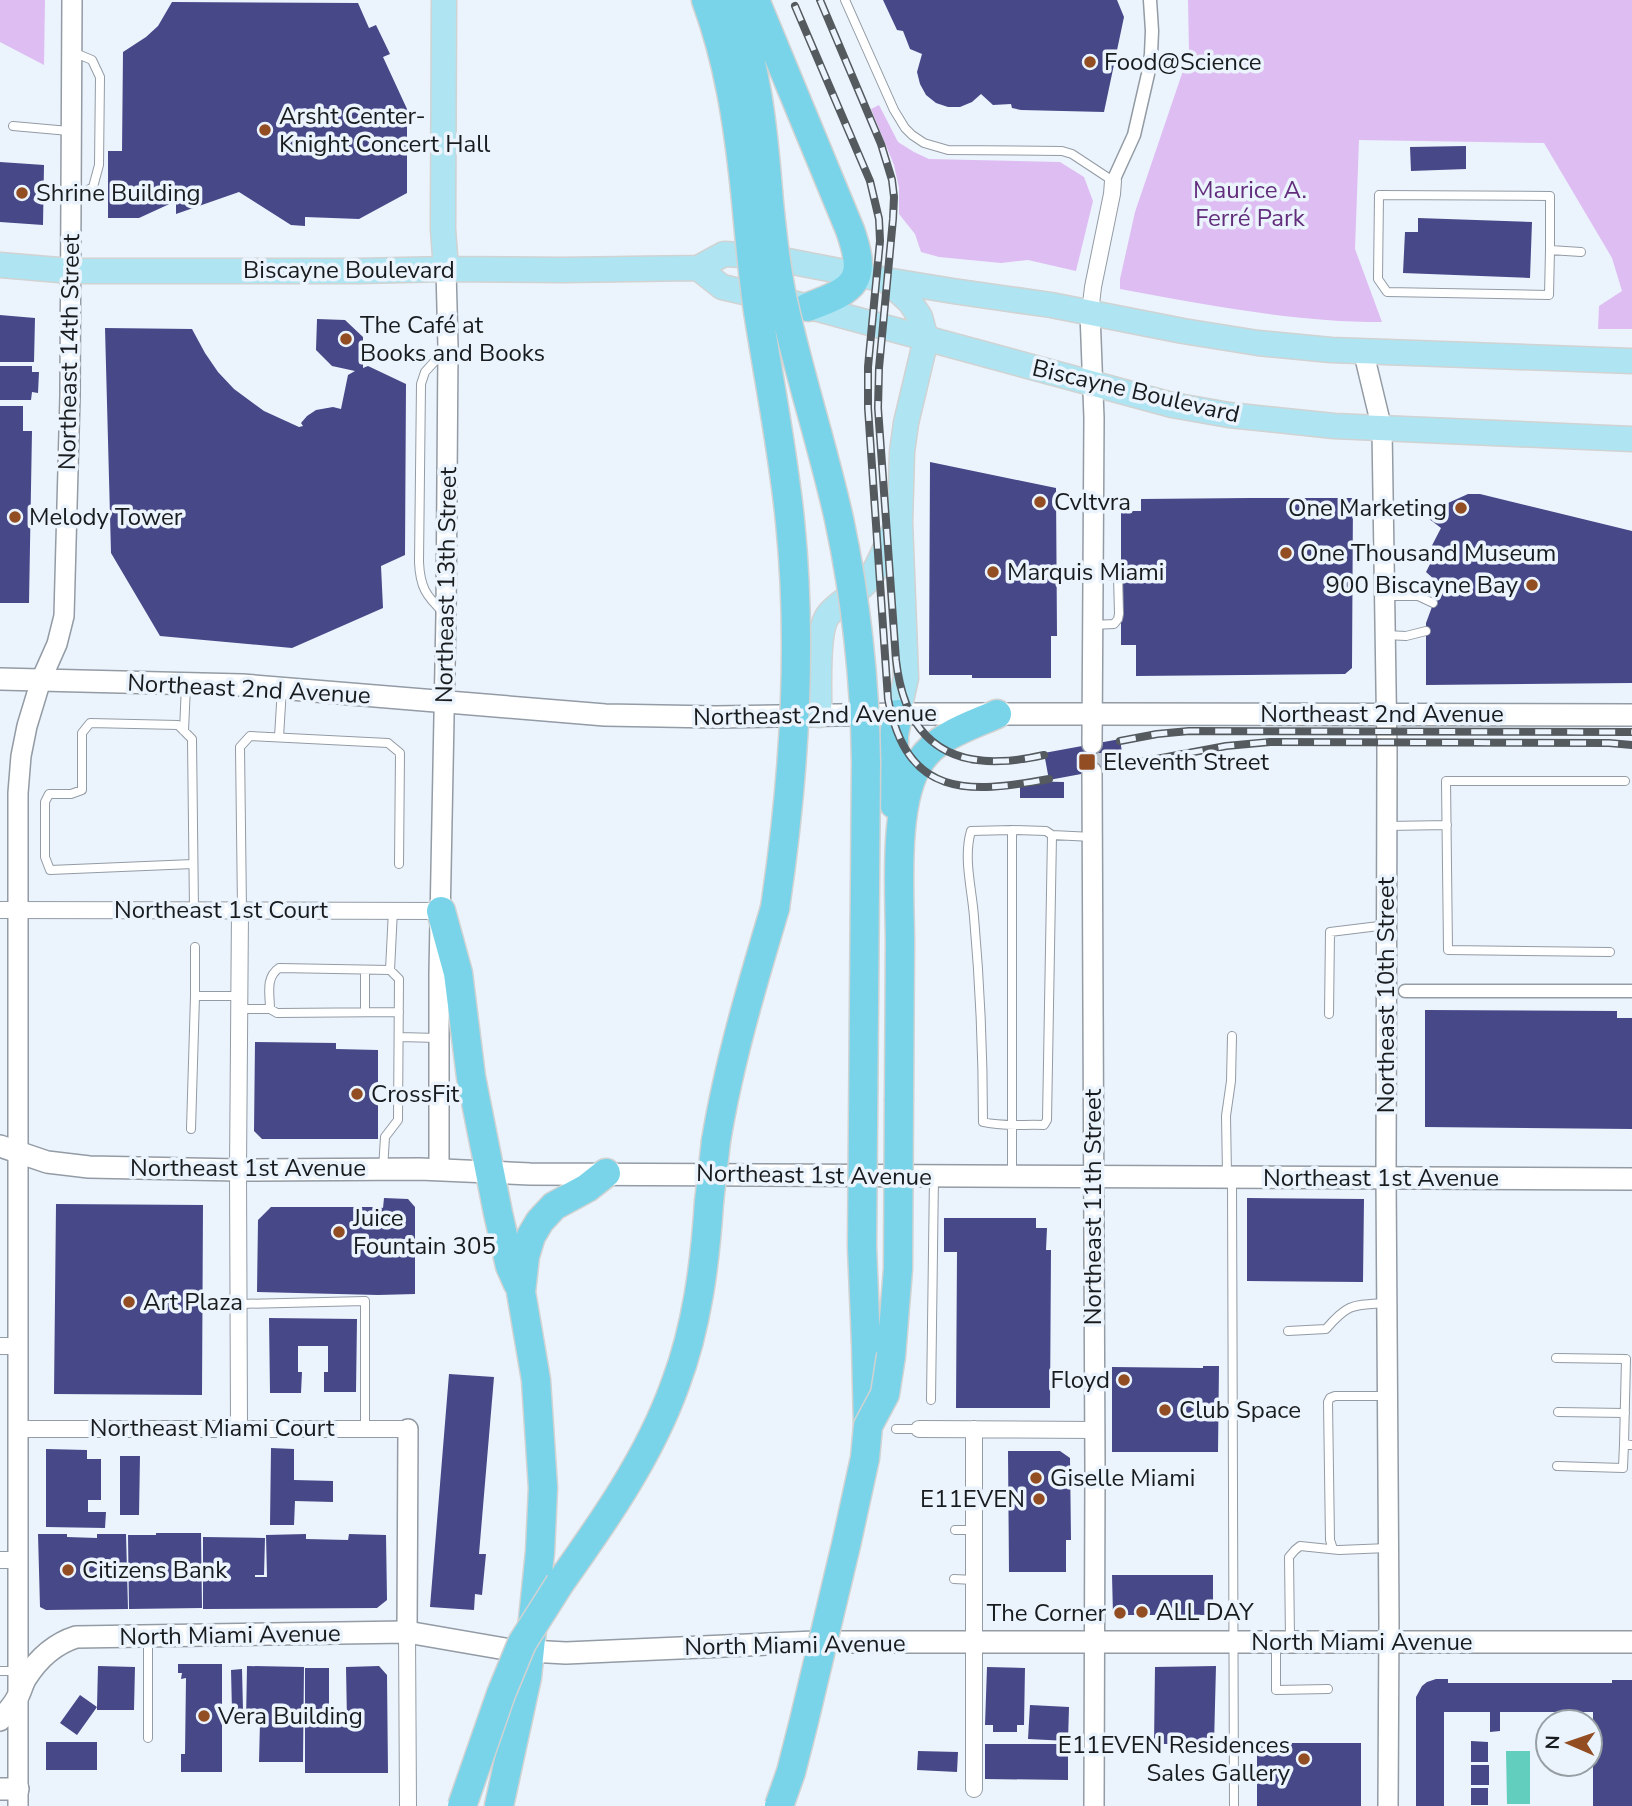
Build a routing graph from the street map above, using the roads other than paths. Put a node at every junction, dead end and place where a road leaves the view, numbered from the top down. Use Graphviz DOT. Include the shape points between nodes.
graph roads {
  1 [pos="72,0"];
  2 [pos="444,0"];
  3 [pos="706,0"];
  4 [pos="732,0"];
  5 [pos="755,0"];
  6 [pos="845,0"];
  7 [pos="1150,0"];
  8 [pos="72,51"];
  9 [pos="13,127"];
  10 [pos="71,131"];
  11 [pos="1113,181"];
  12 [pos="756,190"];
  13 [pos="71,200"];
  14 [pos="1550,250"];
  15 [pos="1581,252"];
  16 [pos="0,265"];
  17 [pos="698,268"];
  18 [pos="446,269"];
  19 [pos="71,271"];
  20 [pos="858,274"];
  21 [pos="886,280"];
  22 [pos="808,307"];
  23 [pos="1090,313"];
  24 [pos="926,339"];
  25 [pos="448,346"];
  26 [pos="1363,350"];
  27 [pos="1632,361"];
  28 [pos="1094,382"];
  29 [pos="1382,429"];
  30 [pos="1632,439"];
  31 [pos="900,522"];
  32 [pos="1384,596"];
  33 [pos="1433,603"];
  34 [pos="446,615"];
  35 [pos="1426,631"];
  36 [pos="1385,635"];
  37 [pos="0,680"];
  38 [pos="41,680"];
  39 [pos="186,683"];
  40 [pos="282,688"];
  41 [pos="444,701"];
  42 [pos="1092,713"];
  43 [pos="898,714"];
  44 [pos="997,714"];
  45 [pos="1386,714"];
  46 [pos="819,715"];
  47 [pos="1632,715"];
  48 [pos="184,730"];
  49 [pos="279,737"];
  50 [pos="1092,744"];
  51 [pos="1092,772"];
  52 [pos="1625,781"];
  53 [pos="1447,825"];
  54 [pos="1387,826"];
  55 [pos="1012,831"];
  56 [pos="1052,835"];
  57 [pos="1093,837"];
  58 [pos="900,845"];
  59 [pos="193,864"];
  60 [pos="399,864"];
  61 [pos="9,910"];
  62 [pos="194,910"];
  63 [pos="241,910"];
  64 [pos="393,910"];
  65 [pos="442,911"];
  66 [pos="1387,925"];
  67 [pos="195,947"];
  68 [pos="1609,952"];
  69 [pos="365,970"];
  70 [pos="390,970"];
  71 [pos="1405,991"];
  72 [pos="1632,991"];
  73 [pos="195,996"];
  74 [pos="239,1002"];
  75 [pos="270,1009"];
  76 [pos="365,1012"];
  77 [pos="399,1012"];
  78 [pos="1329,1014"];
  79 [pos="1232,1036"];
  80 [pos="399,1037"];
  81 [pos="438,1038"];
  82 [pos="1013,1124"];
  83 [pos="191,1129"];
  84 [pos="9,1149"];
  85 [pos="383,1169"];
  86 [pos="238,1170"];
  87 [pos="439,1170"];
  88 [pos="490,1172"];
  89 [pos="606,1173"];
  90 [pos="934,1176"];
  91 [pos="1012,1176"];
  92 [pos="1093,1176"];
  93 [pos="1230,1177"];
  94 [pos="1386,1178"];
  95 [pos="1632,1179"];
  96 [pos="521,1292"];
  97 [pos="1387,1303"];
  98 [pos="239,1304"];
  99 [pos="1289,1331"];
  100 [pos="9,1346"];
  101 [pos="1556,1357"];
  102 [pos="1387,1396"];
  103 [pos="931,1400"];
  104 [pos="1558,1412"];
  105 [pos="1625,1413"];
  106 [pos="867,1426"];
  107 [pos="239,1428"];
  108 [pos="365,1428"];
  109 [pos="17,1429"];
  110 [pos="408,1429"];
  111 [pos="896,1429"];
  112 [pos="919,1429"];
  113 [pos="974,1429"];
  114 [pos="1095,1430"];
  115 [pos="1628,1445"];
  116 [pos="1557,1465"];
  117 [pos="955,1530"];
  118 [pos="974,1530"];
  119 [pos="1388,1548"];
  120 [pos="1333,1549"];
  121 [pos="9,1560"];
  122 [pos="954,1579"];
  123 [pos="974,1580"];
  124 [pos="407,1632"];
  125 [pos="148,1636"];
  126 [pos="974,1642"];
  127 [pos="1094,1642"];
  128 [pos="1233,1642"];
  129 [pos="1283,1642"];
  130 [pos="1389,1642"];
  131 [pos="1632,1642"];
  132 [pos="530,1652"];
  133 [pos="9,1671"];
  134 [pos="1328,1689"];
  135 [pos="17,1698"];
  136 [pos="0,1720"];
  137 [pos="148,1738"];
  138 [pos="974,1789"];
  139 [pos="12,1795"];
  140 [pos="408,1806"];
  141 [pos="462,1806"];
  142 [pos="499,1806"];
  143 [pos="779,1806"];
  144 [pos="1094,1806"];
  145 [pos="1234,1806"];
  146 [pos="1388,1806"];
  1 -- 8 [label="street, Northeast 14th Street"];
  2 -- 18 [label="main road, Northeast 13th Street"];
  3 -- 12 [label="highway" via="732,86 741,149"];
  4 -- 12 [label="highway" via="756,90"];
  5 -- 20 [label="highway" via="852,237"];
  6 -- 11 [label="lane" via="894,110 918,139 935,148 959,151 1062,151"];
  7 -- 11 [label="street" via="1148,74 1134,135"];
  8 -- 10 [label="street, Northeast 14th Street"];
  8 -- 13 [label="lane" via="92,60 100,77 99,165 93,187"];
  9 -- 10 [label="lane"];
  10 -- 13 [label="street, Northeast 14th Street"];
  11 -- 23 [label="street"];
  12 -- 106 [label="highway, bridge" via="834,500 858,632 866,762 862,1247"];
  12 -- 141 [label="highway, bridge" via="758,308 775,407 796,598 789,798 775,908 724,1092 701,1279 675,1386 615,1504 522,1643"];
  13 -- 19 [label="street, Northeast 14th Street"];
  14 -- 14 [label="lane" via="1549,295 1387,292 1378,279 1379,195 1550,196"];
  14 -- 15 [label="lane"];
  16 -- 19 [label="main road, Biscayne Boulevard"];
  17 -- 18 [label="main road, Biscayne Boulevard"];
  17 -- 20 [label="main road, Biscayne Boulevard" via="724,254 762,256"];
  17 -- 22 [label="main road, Biscayne Boulevard" via="722,287"];
  18 -- 19 [label="main road, Biscayne Boulevard"];
  18 -- 25 [label="street, Northeast 13th Street"];
  19 -- 38 [label="street, Northeast 14th Street" via="64,616"];
  20 -- 21 [label="main road, Biscayne Boulevard"];
  20 -- 22 [label="highway" via="840,293"];
  21 -- 23 [label="main road, Biscayne Boulevard"];
  21 -- 24 [label="main road" via="911,302"];
  22 -- 24 [label="main road, Biscayne Boulevard"];
  23 -- 26 [label="main road, Biscayne Boulevard" via="1258,343"];
  23 -- 28 [label="street"];
  24 -- 28 [label="main road, Biscayne Boulevard"];
  24 -- 31 [label="main road" via="904,437"];
  25 -- 34 [label="street, Northeast 13th Street"];
  25 -- 34 [label="lane" via="425,372 421,384 419,562 425,592"];
  26 -- 27 [label="main road, Biscayne Boulevard"];
  26 -- 29 [label="street, Northeast 10th Street"];
  28 -- 29 [label="main road, Biscayne Boulevard" via="1172,405 1229,415"];
  28 -- 42 [label="street"];
  29 -- 30 [label="main road, Biscayne Boulevard"];
  29 -- 32 [label="street, Northeast 10th Street"];
  31 -- 43 [label="main road" via="906,678"];
  31 -- 46 [label="main road" via="869,580 824,623"];
  32 -- 33 [label="lane" via="1418,596"];
  32 -- 36 [label="street, Northeast 10th Street"];
  34 -- 41 [label="street, Northeast 13th Street"];
  35 -- 36 [label="lane"];
  36 -- 45 [label="street, Northeast 10th Street"];
  37 -- 38 [label="main road, Northeast 2nd Avenue"];
  38 -- 39 [label="main road, Northeast 2nd Avenue"];
  38 -- 61 [label="street, Northeast 14th Street" via="21,756"];
  39 -- 40 [label="main road, Northeast 2nd Avenue"];
  39 -- 48 [label="lane"];
  40 -- 41 [label="main road, Northeast 2nd Avenue"];
  40 -- 49 [label="lane"];
  41 -- 46 [label="main road, Northeast 2nd Avenue" via="599,715"];
  41 -- 65 [label="street, Northeast 13th Street"];
  42 -- 44 [label="main road, Northeast 2nd Avenue"];
  42 -- 45 [label="main road, Northeast 2nd Avenue"];
  42 -- 50 [label="street"];
  43 -- 44 [label="main road, Northeast 2nd Avenue"];
  43 -- 46 [label="main road, Northeast 2nd Avenue"];
  43 -- 58 [label="highway" via="894,813"];
  44 -- 58 [label="highway" via="947,737 921,760 908,785"];
  45 -- 47 [label="main road, Northeast 2nd Avenue"];
  45 -- 54 [label="street, Northeast 10th Street"];
  48 -- 59 [label="lane" via="192,739"];
  48 -- 59 [label="lane" via="178,724 90,723 82,733 82,790 49,794 45,802 45,857 50,870"];
  49 -- 60 [label="lane" via="388,743 400,753"];
  49 -- 63 [label="lane" via="250,736 240,747"];
  51 -- 57 [label="street, Northeast 11th Street"];
  52 -- 53 [label="lane" via="1446,781"];
  53 -- 54 [label="lane"];
  53 -- 68 [label="lane" via="1448,950"];
  54 -- 66 [label="street, Northeast 10th Street"];
  55 -- 56 [label="lane"];
  55 -- 82 [label="lane"];
  55 -- 82 [label="lane" via="971,831 968,861 983,1033 983,1122"];
  56 -- 57 [label="lane"];
  56 -- 82 [label="lane" via="1047,1120 1044,1125"];
  57 -- 92 [label="street, Northeast 11th Street"];
  58 -- 106 [label="highway, bridge" via="895,1319 885,1394"];
  59 -- 62 [label="lane"];
  61 -- 62 [label="street, Northeast 1st Court"];
  61 -- 84 [label="street, Northeast 14th Street"];
  62 -- 63 [label="street, Northeast 1st Court"];
  63 -- 64 [label="street, Northeast 1st Court"];
  63 -- 74 [label="street"];
  64 -- 65 [label="street, Northeast 1st Court"];
  64 -- 70 [label="lane"];
  65 -- 81 [label="street, Northeast 13th Street"];
  65 -- 88 [label="highway" via="458,973 471,1077"];
  66 -- 78 [label="lane" via="1330,932"];
  66 -- 94 [label="street, Northeast 10th Street"];
  67 -- 73 [label="lane"];
  69 -- 70 [label="lane"];
  69 -- 75 [label="lane" via="279,968 269,979"];
  69 -- 76 [label="lane"];
  70 -- 77 [label="lane" via="399,979"];
  71 -- 72 [label="street"];
  73 -- 74 [label="lane"];
  73 -- 83 [label="lane"];
  74 -- 75 [label="lane"];
  74 -- 86 [label="street"];
  75 -- 76 [label="lane" via="277,1013"];
  76 -- 77 [label="lane"];
  77 -- 80 [label="lane"];
  79 -- 93 [label="lane" via="1226,1116"];
  80 -- 81 [label="lane"];
  80 -- 85 [label="lane" via="398,1120 385,1137"];
  81 -- 87 [label="street, Northeast 13th Street"];
  82 -- 91 [label="lane"];
  84 -- 86 [label="main road, Northeast 1st Avenue" via="70,1166"];
  84 -- 100 [label="street, Northeast 14th Street"];
  85 -- 86 [label="main road, Northeast 1st Avenue"];
  85 -- 87 [label="main road, Northeast 1st Avenue"];
  86 -- 98 [label="street"];
  87 -- 88 [label="main road, Northeast 1st Avenue"];
  88 -- 89 [label="main road, Northeast 1st Avenue"];
  88 -- 96 [label="highway" via="510,1266"];
  89 -- 90 [label="main road, Northeast 1st Avenue"];
  89 -- 96 [label="highway" via="554,1206 540,1221 525,1256"];
  90 -- 91 [label="main road, Northeast 1st Avenue"];
  90 -- 103 [label="lane"];
  91 -- 92 [label="main road, Northeast 1st Avenue"];
  92 -- 93 [label="main road, Northeast 1st Avenue"];
  92 -- 114 [label="street, Northeast 11th Street"];
  93 -- 94 [label="main road, Northeast 1st Avenue"];
  93 -- 128 [label="lane"];
  94 -- 95 [label="main road, Northeast 1st Avenue"];
  94 -- 97 [label="street, Northeast 10th Street"];
  96 -- 132 [label="highway" via="536,1380 543,1488"];
  97 -- 99 [label="lane" via="1354,1305 1326,1329"];
  97 -- 102 [label="street, Northeast 10th Street"];
  98 -- 107 [label="street"];
  98 -- 108 [label="lane" via="365,1301"];
  100 -- 109 [label="street, Northeast 14th Street"];
  101 -- 105 [label="lane" via="1626,1359"];
  102 -- 119 [label="street, Northeast 10th Street"];
  102 -- 120 [label="lane" via="1335,1396 1328,1402"];
  104 -- 105 [label="lane"];
  105 -- 115 [label="lane"];
  106 -- 143 [label="highway, bridge" via="865,1458 846,1545"];
  107 -- 108 [label="street, Northeast Miami Court"];
  107 -- 109 [label="street, Northeast Miami Court"];
  108 -- 110 [label="street, Northeast Miami Court"];
  109 -- 121 [label="street, Northeast 14th Street"];
  110 -- 124 [label="street"];
  111 -- 112 [label="lane"];
  112 -- 113 [label="street"];
  113 -- 114 [label="street"];
  113 -- 118 [label="street"];
  114 -- 127 [label="street, Northeast 11th Street"];
  115 -- 116 [label="lane" via="1623,1468"];
  117 -- 118 [label="lane"];
  118 -- 123 [label="street"];
  119 -- 120 [label="lane"];
  119 -- 130 [label="street, Northeast 10th Street"];
  120 -- 129 [label="lane" via="1300,1546 1289,1558"];
  121 -- 133 [label="street, Northeast 14th Street"];
  122 -- 123 [label="lane"];
  123 -- 126 [label="street"];
  124 -- 125 [label="main road, North Miami Avenue"];
  124 -- 132 [label="main road, North Miami Avenue"];
  124 -- 140 [label="street"];
  125 -- 135 [label="main road, North Miami Avenue" via="68,1640 39,1660"];
  125 -- 137 [label="lane"];
  126 -- 127 [label="main road, North Miami Avenue"];
  126 -- 132 [label="main road, North Miami Avenue" via="815,1642"];
  126 -- 138 [label="street"];
  127 -- 128 [label="main road, North Miami Avenue"];
  127 -- 144 [label="street, Northeast 11th Street"];
  128 -- 129 [label="main road, North Miami Avenue"];
  128 -- 145 [label="lane"];
  129 -- 130 [label="main road, North Miami Avenue"];
  129 -- 134 [label="lane" via="1276,1690"];
  130 -- 131 [label="main road, North Miami Avenue"];
  130 -- 146 [label="street, Northeast 10th Street"];
  132 -- 142 [label="highway"];
  133 -- 135 [label="street, Northeast 14th Street"];
  135 -- 136 [label="main road, North Miami Avenue"];
  135 -- 139 [label="street, Northeast 14th Street"];
}
